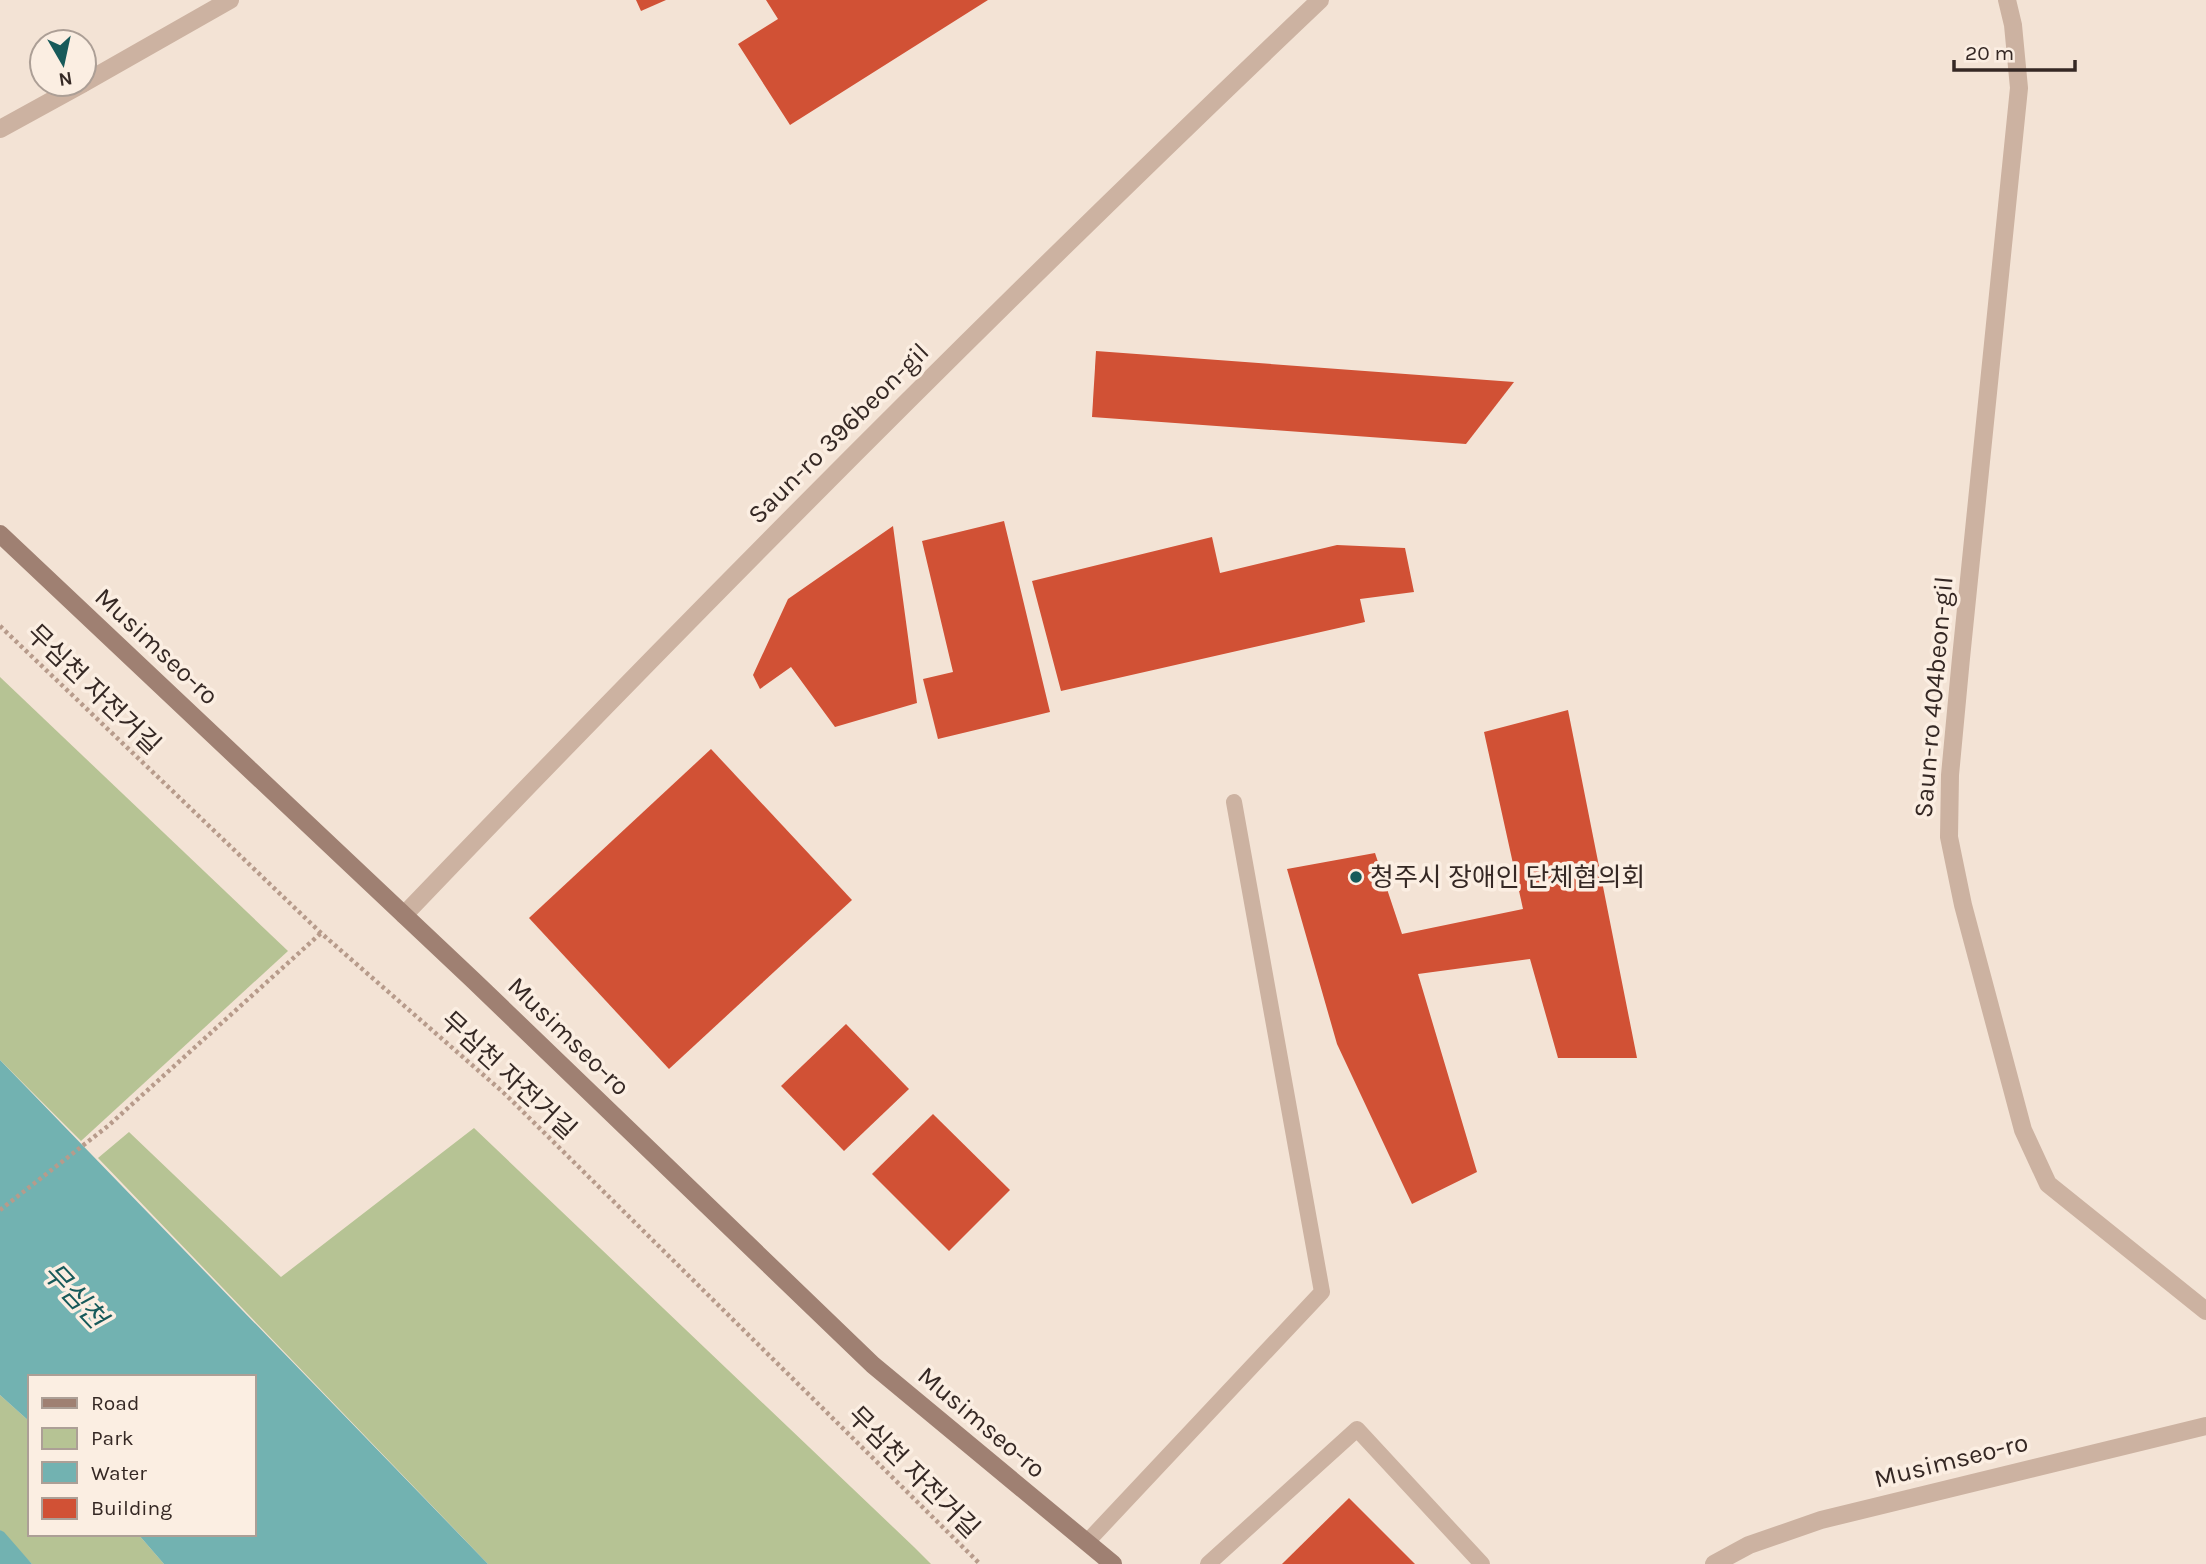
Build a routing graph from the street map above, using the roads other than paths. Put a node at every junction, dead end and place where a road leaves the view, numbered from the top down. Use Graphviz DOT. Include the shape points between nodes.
graph roads {
  1 [pos="230,0"];
  2 [pos="1321,0"];
  3 [pos="2007,0"];
  4 [pos="98,75"];
  5 [pos="56,98"];
  6 [pos="0,129"];
  7 [pos="0,534"];
  8 [pos="1234,802"];
  9 [pos="404,915"];
  10 [pos="2206,1311"];
  11 [pos="2206,1426"];
  12 [pos="1087,1542"];
  13 [pos="1113,1564"];
  14 [pos="1208,1564"];
  15 [pos="1482,1564"];
  16 [pos="1714,1564"];
  1 -- 4 [label="street"];
  2 -- 9 [label="street, Saun-ro 396beon-gil" via="1034,274 646,663"];
  3 -- 10 [label="street, Saun-ro 404beon-gil" via="2019,88 1961,658 1949,837 2023,1130 2048,1184"];
  5 -- 6 [label="street"];
  7 -- 9 [label="street, Musimseo-ro"];
  8 -- 12 [label="lane" via="1322,1292"];
  9 -- 12 [label="street, Musimseo-ro" via="873,1365"];
  11 -- 16 [label="street, Musimseo-ro" via="1821,1520 1749,1545"];
  12 -- 13 [label="street, Musimseo-ro"];
  14 -- 15 [label="lane" via="1357,1429"];
}
